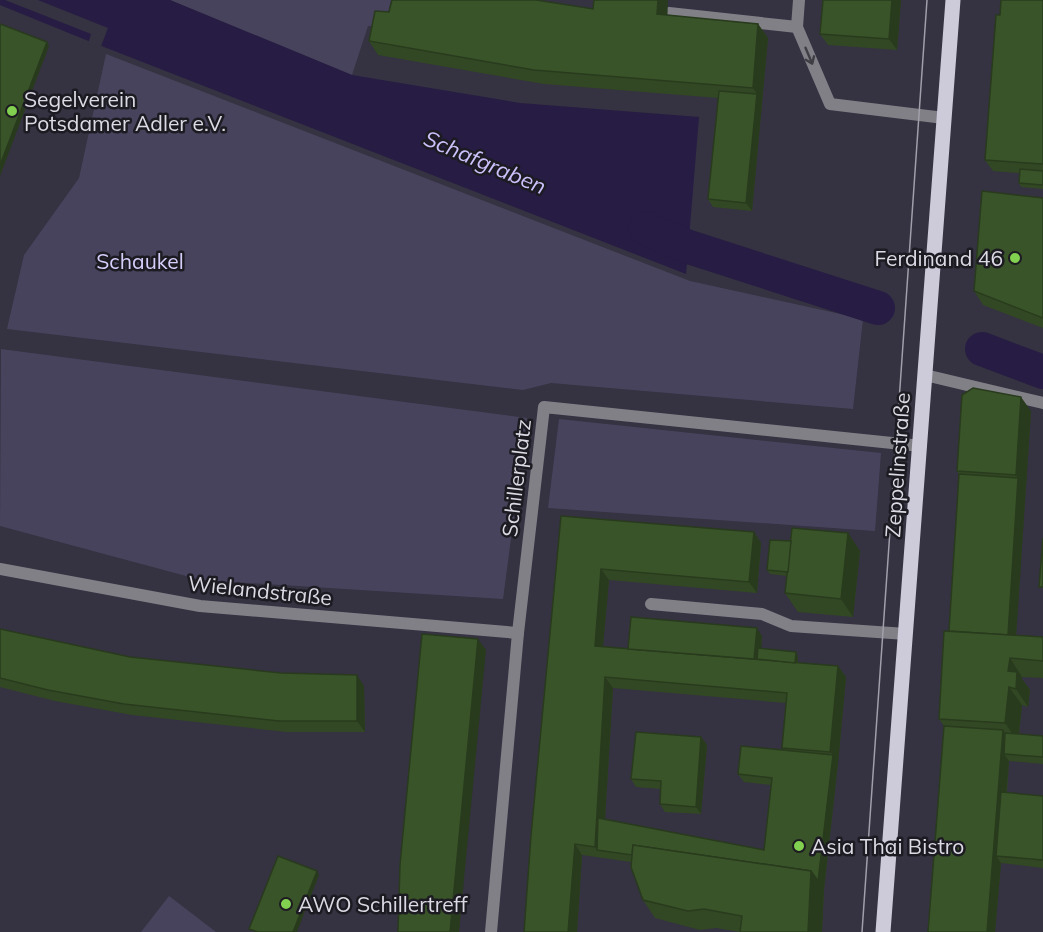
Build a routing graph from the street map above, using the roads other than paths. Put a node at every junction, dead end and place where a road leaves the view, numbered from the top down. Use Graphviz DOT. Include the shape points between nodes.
graph roads {
  1 [pos="799,0"];
  2 [pos="953,0"];
  3 [pos="669,13"];
  4 [pos="797,27"];
  5 [pos="944,118"];
  6 [pos="924,375"];
  7 [pos="1043,403"];
  8 [pos="921,446"];
  9 [pos="0,569"];
  10 [pos="651,604"];
  11 [pos="518,633"];
  12 [pos="906,634"];
  13 [pos="491,932"];
  14 [pos="883,932"];
  1 -- 4 [label="street"];
  2 -- 5 [label="main road, Zeppelinstraße"];
  3 -- 4 [label="street"];
  4 -- 5 [label="street, one-way" via="830,104"];
  5 -- 6 [label="main road, Zeppelinstraße"];
  6 -- 7 [label="street"];
  6 -- 8 [label="main road, Zeppelinstraße"];
  8 -- 11 [label="street, Schillerplatz" via="544,407"];
  8 -- 12 [label="main road, Zeppelinstraße"];
  9 -- 11 [label="street, Wielandstraße" via="200,606"];
  10 -- 12 [label="street" via="762,614 791,626"];
  11 -- 13 [label="street, Schillerplatz"];
  12 -- 14 [label="main road, Zeppelinstraße"];
}
